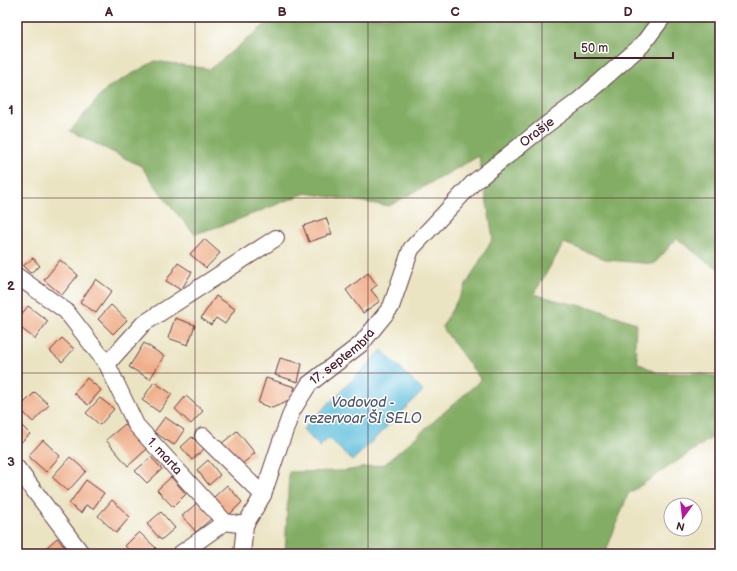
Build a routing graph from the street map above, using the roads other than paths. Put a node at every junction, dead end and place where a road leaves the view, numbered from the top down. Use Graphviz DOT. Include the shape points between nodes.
graph roads {
  1 [pos="663,17"];
  2 [pos="276,238"];
  3 [pos="411,249"];
  4 [pos="17,276"];
  5 [pos="107,364"];
  6 [pos="203,436"];
  7 [pos="17,468"];
  8 [pos="263,495"];
  9 [pos="225,522"];
  10 [pos="245,525"];
  11 [pos="82,554"];
  12 [pos="180,554"];
  13 [pos="242,554"];
  1 -- 3 [label="street, Orašje" via="642,45 577,102 473,183"];
  2 -- 5 [label="street" via="143,324"];
  3 -- 8 [label="street, 17. septembra" via="391,307 361,344 309,384 295,406"];
  4 -- 5 [label="street, 1. marta" via="66,311"];
  5 -- 9 [label="street, 1. marta" via="136,425"];
  6 -- 8 [label="street"];
  7 -- 11 [label="street"];
  8 -- 10 [label="street, 17. septembra"];
  9 -- 10 [label="street"];
  9 -- 12 [label="street"];
  10 -- 13 [label="street, 17. septembra"];
}
